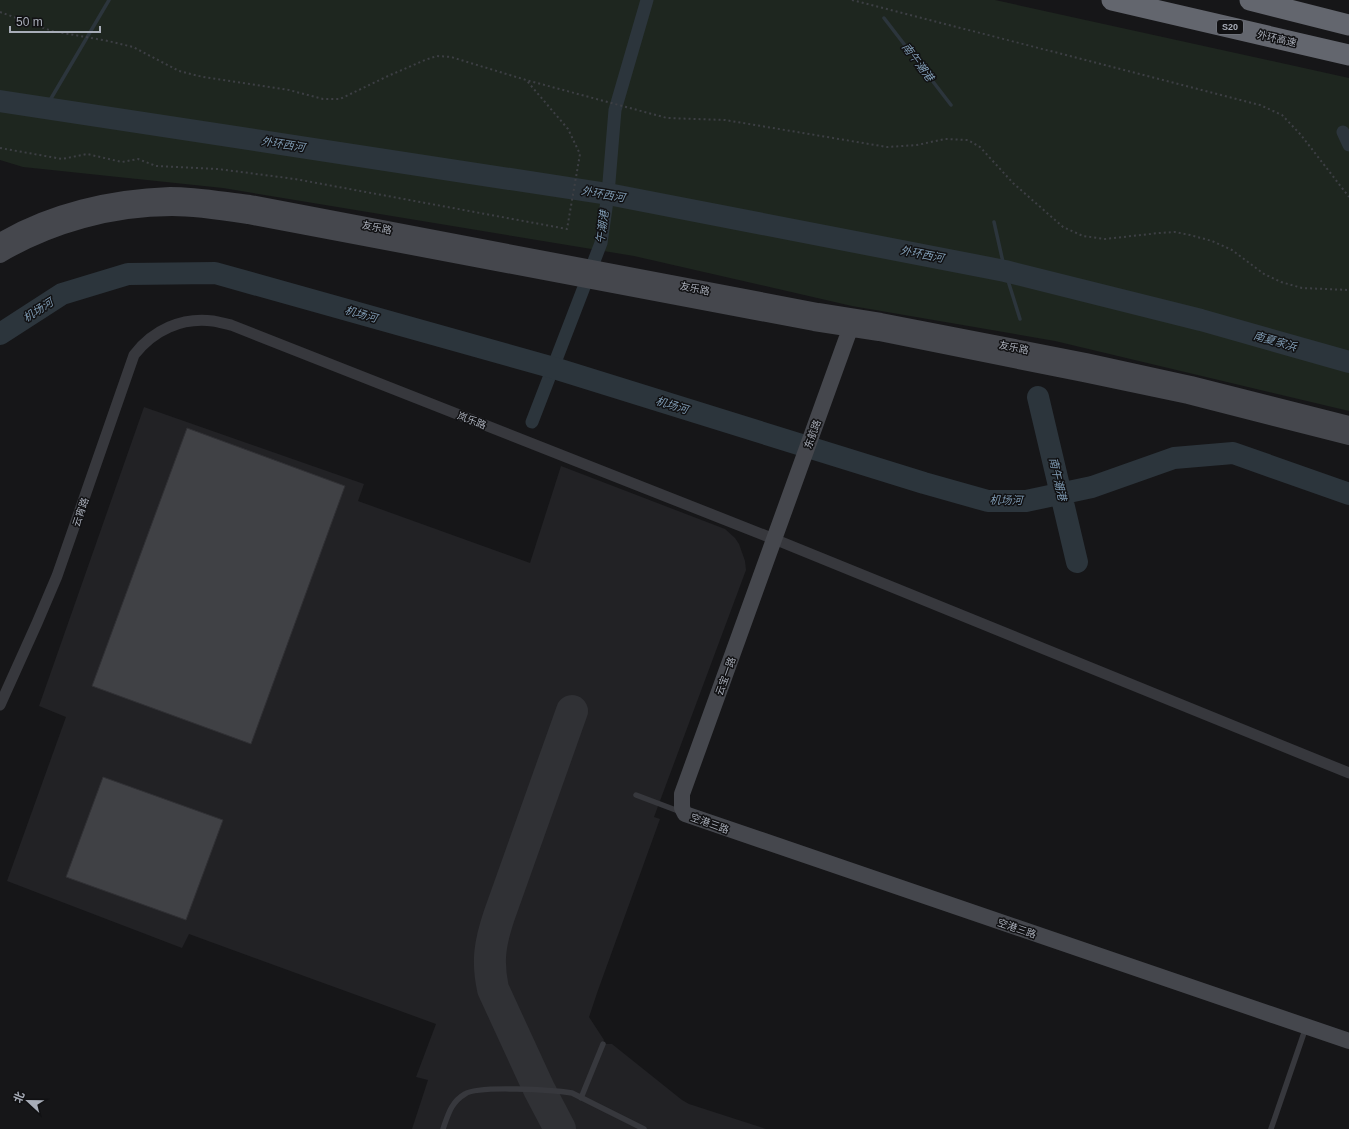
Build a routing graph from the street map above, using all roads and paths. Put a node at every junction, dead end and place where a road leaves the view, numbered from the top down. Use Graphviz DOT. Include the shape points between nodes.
graph roads {
  1 [pos="852,0"];
  2 [pos="1112,0"];
  3 [pos="1250,0"];
  4 [pos="0,12"];
  5 [pos="1349,25"];
  6 [pos="1349,55"];
  7 [pos="526,80"];
  8 [pos="0,148"];
  9 [pos="1349,197"];
  10 [pos="42,228"];
  11 [pos="0,241"];
  12 [pos="0,255"];
  13 [pos="1349,290"];
  14 [pos="852,323"];
  15 [pos="166,328"];
  16 [pos="843,355"];
  17 [pos="1349,424"];
  18 [pos="1349,437"];
  19 [pos="774,539"];
  20 [pos="0,705"];
  21 [pos="1349,773"];
  22 [pos="636,795"];
  23 [pos="685,814"];
  24 [pos="1306,1026"];
  25 [pos="1349,1041"];
  26 [pos="603,1044"];
  27 [pos="581,1098"];
  28 [pos="443,1129"];
  29 [pos="644,1129"];
  30 [pos="1271,1129"];
  1 -- 9 [label="path" via="1260,105 1282,115 1302,134"];
  2 -- 6 [label="highway, 外环高速 / S20"];
  3 -- 5 [label="highway"];
  4 -- 7 [label="path" via="52,31 133,47 179,71 289,90 323,100 340,99 437,56 450,57"];
  7 -- 8 [label="path" via="568,129 580,154 567,229 295,179 218,169 156,166 138,159 122,162 87,154 62,159"];
  7 -- 13 [label="path" via="667,118 725,120 887,147 917,145 945,139 968,140 980,147 1013,183 1064,227 1083,236 1105,239 1175,232 1190,235 1232,250 1264,274 1281,282 1302,288"];
  10 -- 11 [label="main road"];
  10 -- 12 [label="main road"];
  10 -- 14 [label="main road, 友乐路" via="137,210 204,210 569,270"];
  14 -- 16 [label="main road"];
  14 -- 17 [label="main road, 友乐路" via="1008,346 1176,381"];
  14 -- 18 [label="main road, 友乐路" via="1188,396"];
  14 -- 19 [label="main road, 东航路"];
  15 -- 19 [label="street, 岚乐路" via="197,321 231,325"];
  15 -- 20 [label="street, 云宵路" via="142,345 132,361 57,576"];
  19 -- 21 [label="street, 岚乐路"];
  19 -- 23 [label="main road, 云宝一路" via="682,794 682,808"];
  22 -- 23 [label="lane"];
  23 -- 24 [label="main road, 空港三路"];
  24 -- 25 [label="main road, 空港三路"];
  24 -- 30 [label="lane"];
  26 -- 27 [label="lane"];
  27 -- 28 [label="lane" via="572,1093 550,1090 467,1092 452,1105"];
  27 -- 29 [label="lane"];
}
